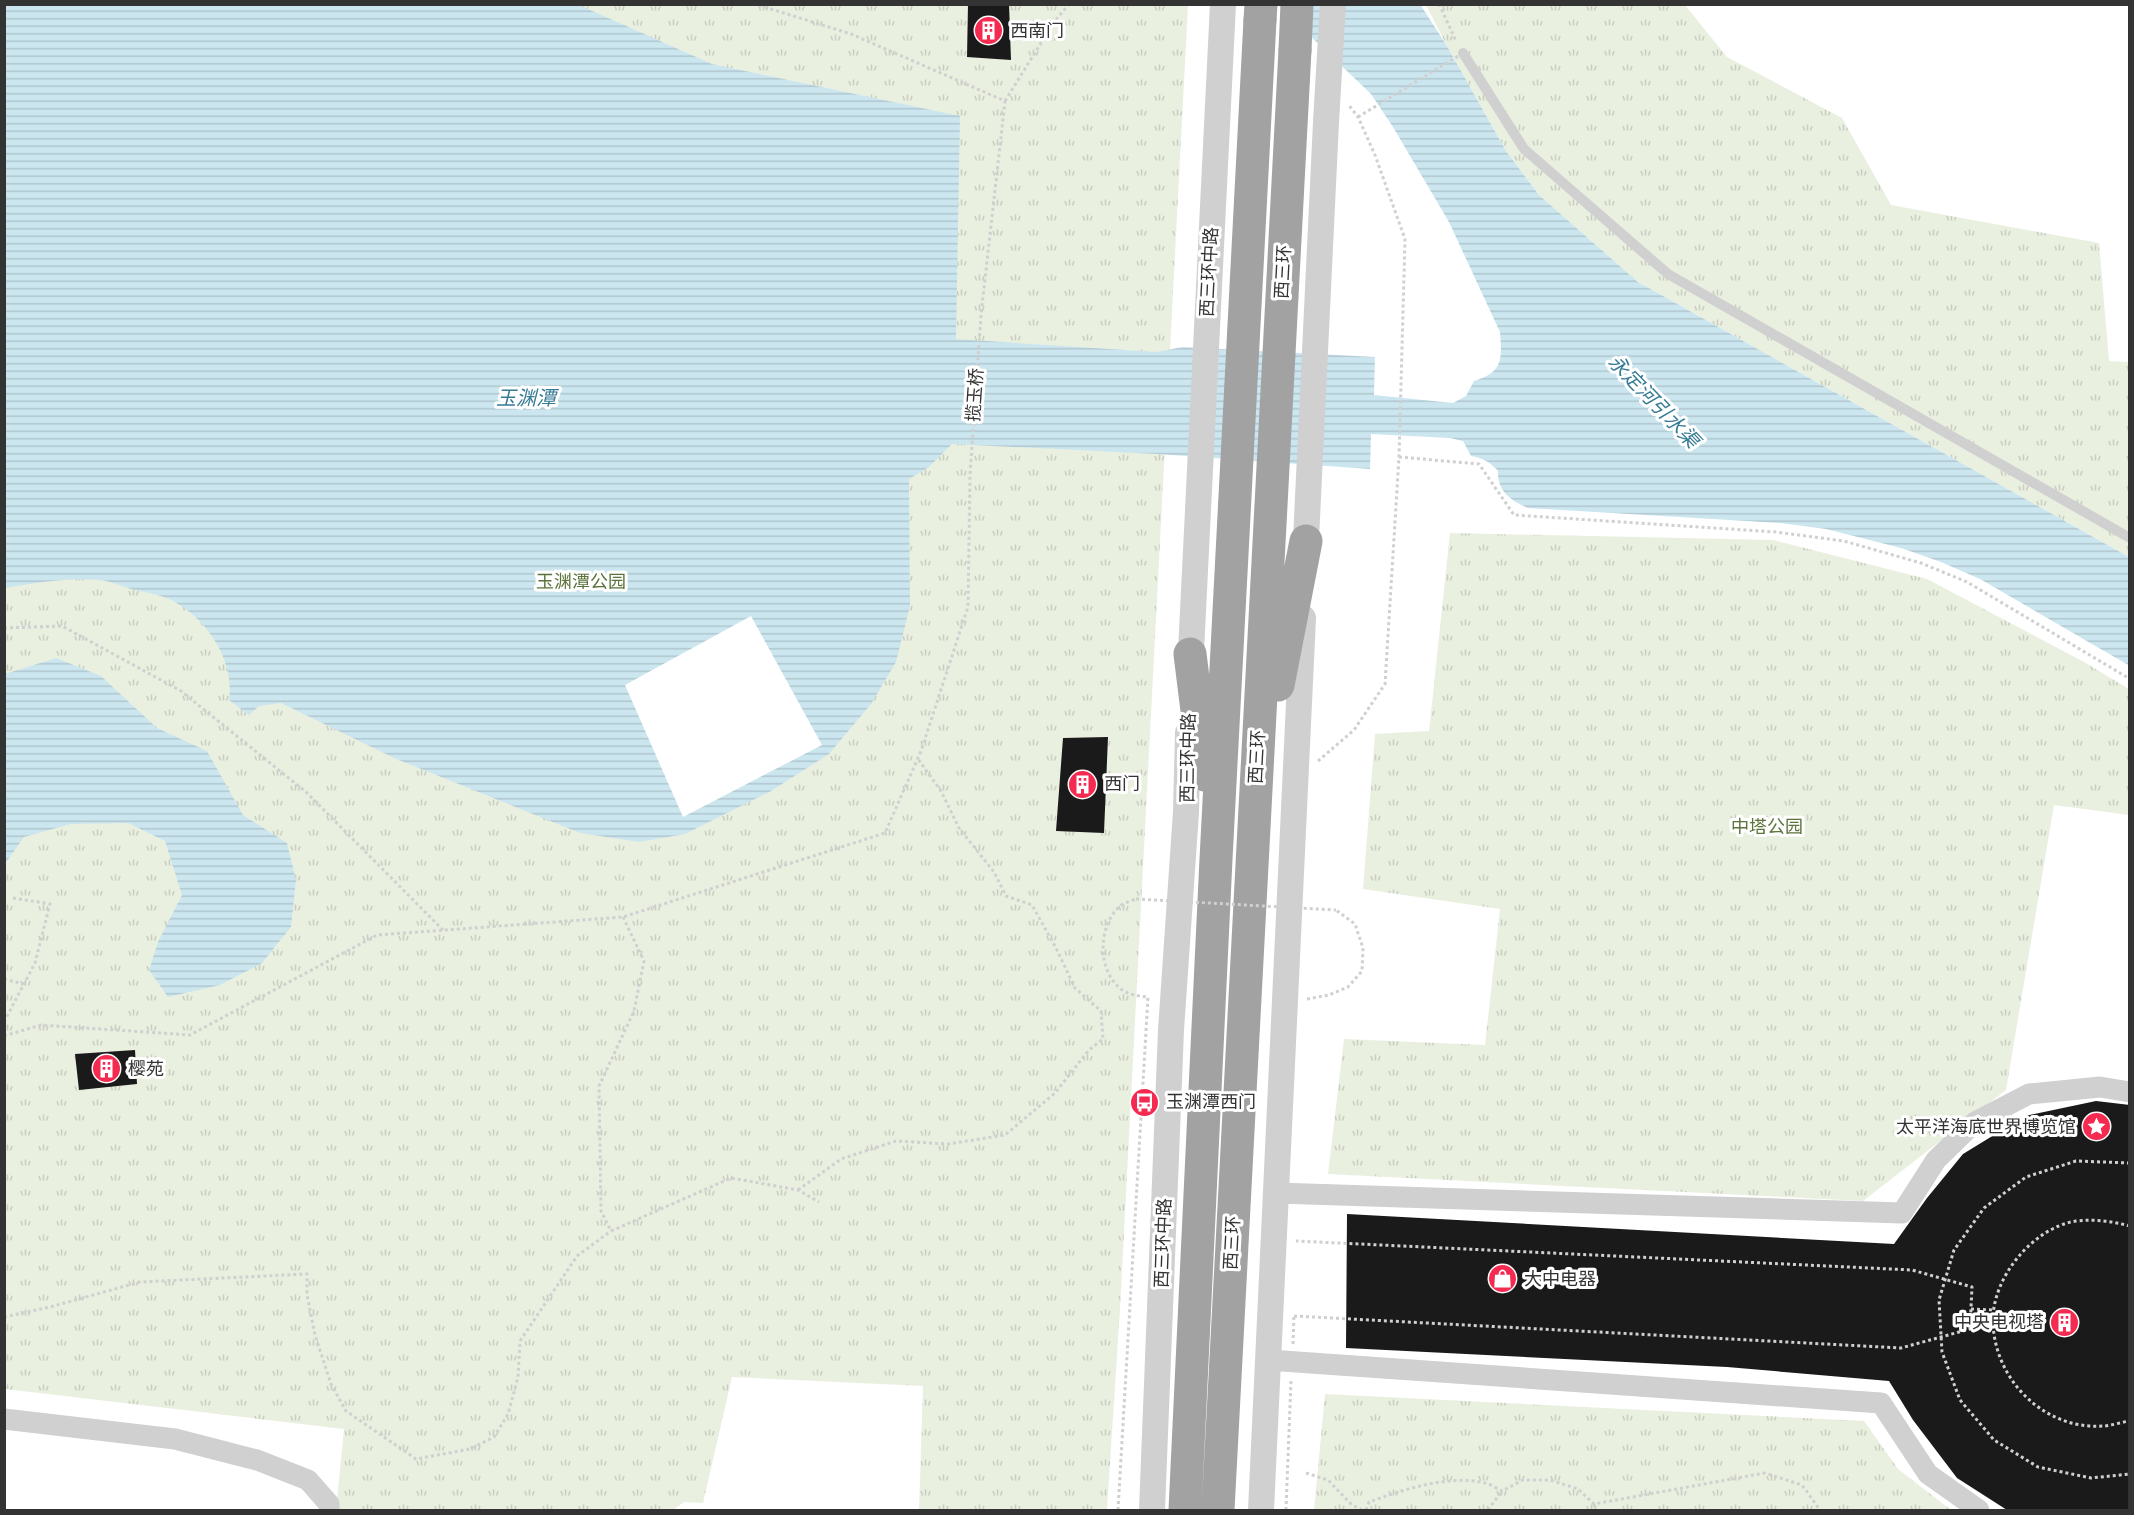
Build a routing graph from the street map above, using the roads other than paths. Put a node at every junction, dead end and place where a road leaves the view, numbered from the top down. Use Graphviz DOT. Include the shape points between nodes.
graph roads {
  1 [pos="1223,4"];
  2 [pos="1297,4"];
  3 [pos="1333,4"];
  4 [pos="1261,12"];
  5 [pos="1463,53"];
  6 [pos="2130,538"];
  7 [pos="1306,540"];
  8 [pos="1190,654"];
  9 [pos="1254,801"];
  10 [pos="1216,859"];
  11 [pos="2130,1092"];
  12 [pos="1276,1193"];
  13 [pos="1268,1359"];
  14 [pos="4,1419"];
  15 [pos="329,1510"];
  16 [pos="1152,1510"];
  17 [pos="1185,1510"];
  18 [pos="1218,1510"];
  19 [pos="1261,1510"];
  20 [pos="1979,1510"];
  1 -- 8 [label="street, 西三环中路"];
  2 -- 9 [label="highway, 西三环, bridge"];
  3 -- 7 [label="street, bridge"];
  4 -- 10 [label="highway, 西三环"];
  5 -- 6 [label="lane" via="1524,149 1668,274"];
  7 -- 9 [label="highway"];
  7 -- 12 [label="street"];
  8 -- 10 [label="highway"];
  8 -- 16 [label="street, 西三环中路" via="1186,812 1171,1030"];
  9 -- 18 [label="highway, 西三环"];
  10 -- 17 [label="highway, 西三环"];
  11 -- 12 [label="street" via="2100,1087 2029,1094 1975,1122 1936,1160 1902,1213"];
  12 -- 13 [label="street"];
  13 -- 19 [label="street"];
  13 -- 20 [label="street" via="1881,1403 1928,1474"];
  14 -- 15 [label="street" via="175,1439 257,1460 308,1480 329,1504"];
}
